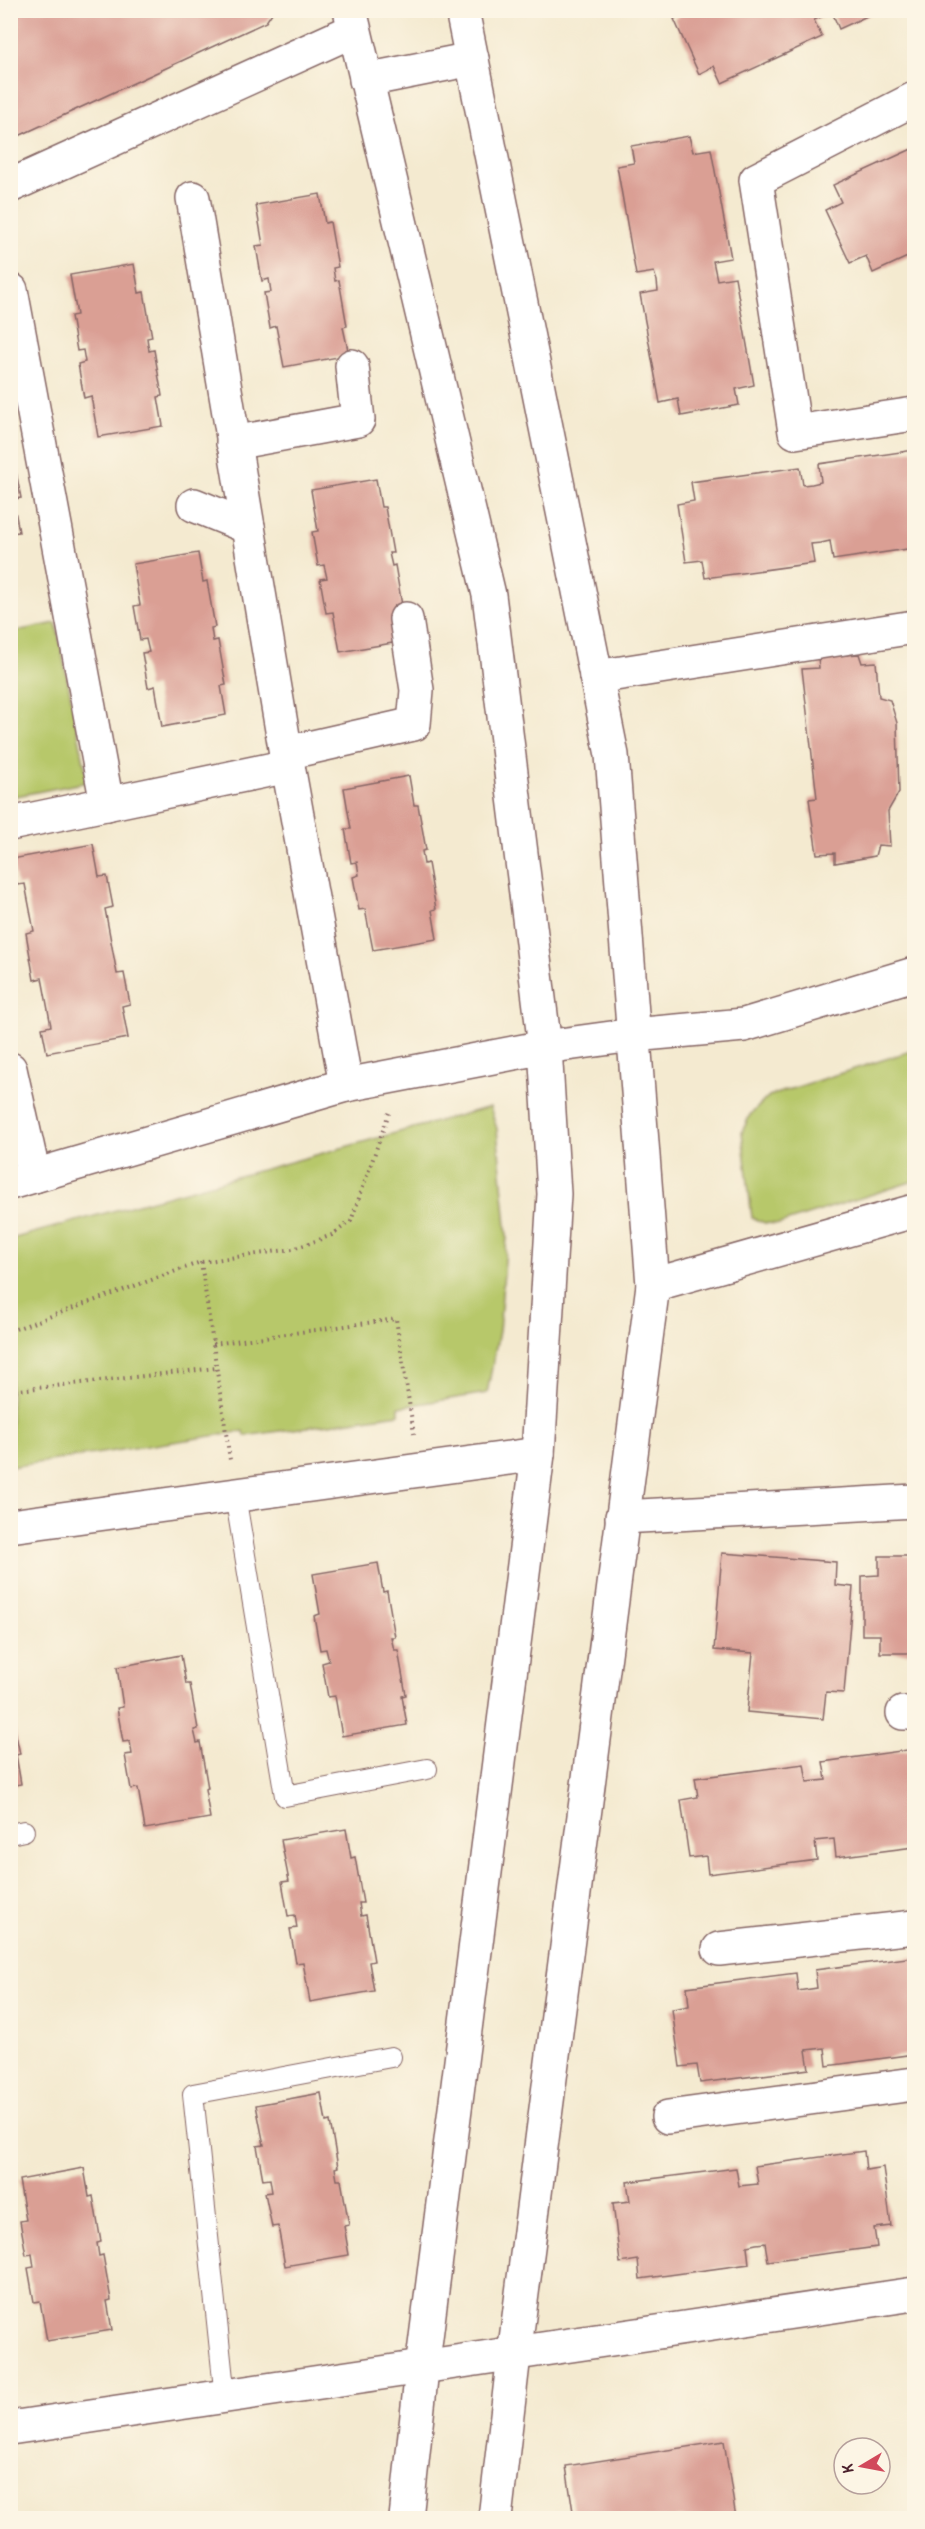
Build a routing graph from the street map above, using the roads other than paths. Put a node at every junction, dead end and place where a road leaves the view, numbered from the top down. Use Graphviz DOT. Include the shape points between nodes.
graph roads {
  1 [pos="462,10"];
  2 [pos="352,20"];
  3 [pos="472,59"];
  4 [pos="366,80"];
  5 [pos="915,99"];
  6 [pos="10,186"];
  7 [pos="193,198"];
  8 [pos="11,290"];
  9 [pos="352,366"];
  10 [pos="915,414"];
  11 [pos="233,443"];
  12 [pos="194,505"];
  13 [pos="248,527"];
  14 [pos="406,619"];
  15 [pos="915,627"];
  16 [pos="596,677"];
  17 [pos="287,760"];
  18 [pos="106,804"];
  19 [pos="10,824"];
  20 [pos="915,974"];
  21 [pos="633,1035"];
  22 [pos="545,1047"];
  23 [pos="10,1069"];
  24 [pos="346,1085"];
  25 [pos="22,1179"];
  26 [pos="915,1211"];
  27 [pos="653,1285"];
  28 [pos="538,1454"];
  29 [pos="235,1495"];
  30 [pos="915,1501"];
  31 [pos="622,1518"];
  32 [pos="10,1526"];
  33 [pos="427,1769"];
  34 [pos="915,1927"];
  35 [pos="719,1949"];
  36 [pos="391,2057"];
  37 [pos="915,2084"];
  38 [pos="668,2117"];
  39 [pos="915,2294"];
  40 [pos="514,2355"];
  41 [pos="422,2369"];
  42 [pos="225,2398"];
  43 [pos="10,2428"];
  44 [pos="406,2518"];
  45 [pos="495,2518"];
  1 -- 3 [label="street"];
  2 -- 4 [label="street"];
  2 -- 6 [label="street"];
  3 -- 4 [label="street"];
  3 -- 16 [label="street"];
  4 -- 22 [label="street" via="489,595"];
  5 -- 10 [label="street" via="756,180 795,432"];
  7 -- 11 [label="street"];
  8 -- 18 [label="street"];
  9 -- 11 [label="street" via="358,420"];
  11 -- 13 [label="street"];
  12 -- 13 [label="street"];
  13 -- 17 [label="street"];
  14 -- 17 [label="street" via="417,690 414,724"];
  15 -- 16 [label="street"];
  16 -- 21 [label="street" via="612,755"];
  17 -- 18 [label="street"];
  17 -- 24 [label="street"];
  18 -- 19 [label="street"];
  20 -- 21 [label="street" via="744,1024"];
  21 -- 22 [label="street"];
  21 -- 27 [label="street"];
  22 -- 24 [label="street"];
  22 -- 28 [label="street" via="554,1194"];
  23 -- 25 [label="street"];
  24 -- 25 [label="street"];
  26 -- 27 [label="street"];
  27 -- 31 [label="street"];
  28 -- 29 [label="street"];
  28 -- 41 [label="street"];
  29 -- 32 [label="street"];
  29 -- 33 [label="lane" via="285,1796"];
  30 -- 31 [label="street"];
  31 -- 40 [label="street"];
  34 -- 35 [label="street"];
  36 -- 42 [label="lane" via="193,2094"];
  37 -- 38 [label="street"];
  39 -- 40 [label="street"];
  40 -- 41 [label="street"];
  40 -- 45 [label="street"];
  41 -- 42 [label="street"];
  41 -- 44 [label="street"];
  42 -- 43 [label="street"];
}
